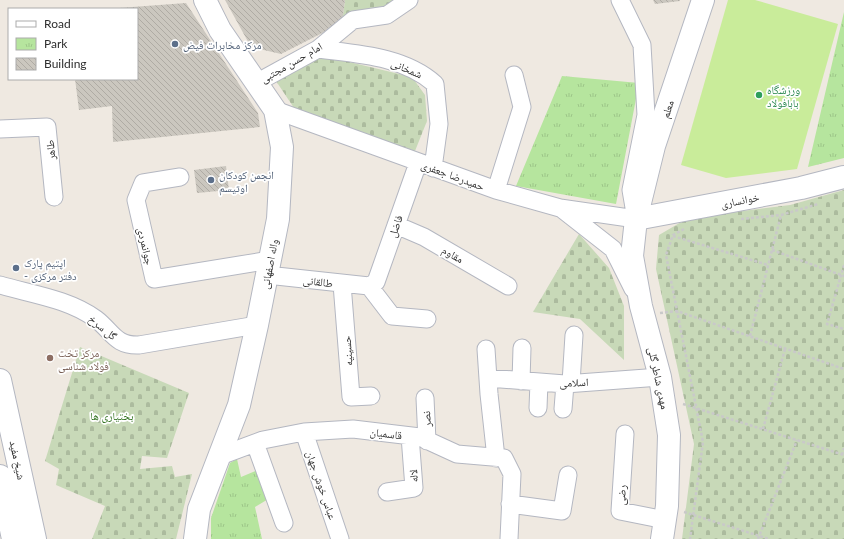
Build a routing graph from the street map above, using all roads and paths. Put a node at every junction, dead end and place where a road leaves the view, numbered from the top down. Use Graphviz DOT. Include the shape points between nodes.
graph roads {
  1 [pos="204,0"];
  2 [pos="409,0"];
  3 [pos="620,0"];
  4 [pos="703,0"];
  5 [pos="318,49"];
  6 [pos="514,75"];
  7 [pos="256,82"];
  8 [pos="275,110"];
  9 [pos="0,128"];
  10 [pos="425,165"];
  11 [pos="180,177"];
  12 [pos="844,177"];
  13 [pos="496,190"];
  14 [pos="54,197"];
  15 [pos="823,202"];
  16 [pos="560,208"];
  17 [pos="781,215"];
  18 [pos="636,220"];
  19 [pos="733,220"];
  20 [pos="396,225"];
  21 [pos="686,228"];
  22 [pos="673,235"];
  23 [pos="772,250"];
  24 [pos="768,265"];
  25 [pos="844,265"];
  26 [pos="268,268"];
  27 [pos="843,275"];
  28 [pos="342,284"];
  29 [pos="0,285"];
  30 [pos="369,286"];
  31 [pos="508,286"];
  32 [pos="642,310"];
  33 [pos="677,311"];
  34 [pos="427,319"];
  35 [pos="257,325"];
  36 [pos="844,330"];
  37 [pos="574,335"];
  38 [pos="750,336"];
  39 [pos="522,348"];
  40 [pos="486,349"];
  41 [pos="785,349"];
  42 [pos="844,369"];
  43 [pos="660,377"];
  44 [pos="488,378"];
  45 [pos="0,380"];
  46 [pos="521,380"];
  47 [pos="539,382"];
  48 [pos="568,383"];
  49 [pos="371,396"];
  50 [pos="424,398"];
  51 [pos="665,400"];
  52 [pos="696,407"];
  53 [pos="538,408"];
  54 [pos="563,409"];
  55 [pos="763,429"];
  56 [pos="304,432"];
  57 [pos="625,434"];
  58 [pos="410,436"];
  59 [pos="797,440"];
  60 [pos="427,441"];
  61 [pos="255,443"];
  62 [pos="844,448"];
  63 [pos="843,455"];
  64 [pos="220,456"];
  65 [pos="496,458"];
  66 [pos="568,474"];
  67 [pos="0,476"];
  68 [pos="387,492"];
  69 [pos="510,504"];
  70 [pos="693,515"];
  71 [pos="664,522"];
  72 [pos="284,523"];
  73 [pos="22,531"];
  74 [pos="758,537"];
  75 [pos="195,539"];
  76 [pos="340,539"];
  77 [pos="509,539"];
  78 [pos="690,539"];
  79 [pos="769,539"];
  1 -- 7 [label="street, واله اصفهانی" via="220,30"];
  2 -- 5 [label="street, امام حسن مجتبی" via="387,15 353,20"];
  3 -- 18 [label="street" via="642,45 646,115 631,190"];
  4 -- 18 [label="street, معلم" via="654,146"];
  5 -- 7 [label="street, امام حسن مجتبی"];
  5 -- 10 [label="street, شمخانی" via="388,60 422,73 435,84 439,124"];
  6 -- 13 [label="street" via="522,107"];
  7 -- 8 [label="street, واله اصفهانی"];
  8 -- 10 [label="street, حمیدرضا جعفری"];
  8 -- 26 [label="street, واله اصفهانی" via="282,147 278,219"];
  9 -- 14 [label="street, طاهر" via="47,127"];
  10 -- 13 [label="street, حمیدرضا جعفری"];
  10 -- 20 [label="street, فاضل"];
  11 -- 26 [label="street, جوانمردی" via="143,183 136,200 154,279"];
  12 -- 18 [label="street, خوانساری" via="801,188"];
  13 -- 16 [label="street, حمیدرضا جعفری"];
  15 -- 17 [label="path"];
  16 -- 18 [label="street, حمیدرضا جعفری"];
  16 -- 32 [label="street" via="613,249"];
  17 -- 19 [label="path"];
  17 -- 23 [label="path"];
  18 -- 32 [label="street, مهدی شاطر گلی" via="632,256"];
  20 -- 30 [label="street, فاضل" via="376,282"];
  20 -- 31 [label="street, مقاوم" via="424,237"];
  21 -- 22 [label="path"];
  22 -- 24 [label="path"];
  22 -- 33 [label="path" via="666,255"];
  23 -- 24 [label="path"];
  23 -- 27 [label="path"];
  24 -- 38 [label="path"];
  25 -- 27 [label="path"];
  26 -- 28 [label="street, طالقانی"];
  26 -- 35 [label="street, واله اصفهانی"];
  27 -- 36 [label="path" via="827,324"];
  28 -- 30 [label="street, طالقانی"];
  28 -- 49 [label="street, حسینیه" via="351,397"];
  29 -- 35 [label="street, گل سرخ" via="70,305 96,319 127,346"];
  30 -- 34 [label="street" via="392,316"];
  32 -- 33 [label="path"];
  32 -- 43 [label="street, مهدی شاطر گلی"];
  33 -- 38 [label="path"];
  33 -- 52 [label="path"];
  35 -- 64 [label="street, واله اصفهانی" via="239,405"];
  37 -- 48 [label="street"];
  38 -- 41 [label="path"];
  39 -- 46 [label="street"];
  40 -- 44 [label="street"];
  41 -- 42 [label="path"];
  41 -- 55 [label="path"];
  43 -- 48 [label="street, اسلامی"];
  43 -- 51 [label="street, مهدی شاطر گلی"];
  44 -- 46 [label="street, اسلامی"];
  44 -- 65 [label="street"];
  45 -- 73 [label="street, شیخ مفید"];
  46 -- 47 [label="street, اسلامی"];
  47 -- 48 [label="street, اسلامی"];
  47 -- 53 [label="street"];
  48 -- 54 [label="street"];
  50 -- 60 [label="street, نصر"];
  51 -- 52 [label="path"];
  51 -- 71 [label="street, مهدی شاطر گلی" via="669,435"];
  52 -- 55 [label="path"];
  52 -- 70 [label="path" via="703,442"];
  55 -- 59 [label="path"];
  56 -- 58 [label="street, قاسمیان" via="353,429"];
  56 -- 61 [label="street, قاسمیان"];
  56 -- 76 [label="street, عباس خوش جهان"];
  57 -- 71 [label="street, رضی" via="620,511"];
  58 -- 60 [label="street, قاسمیان"];
  58 -- 68 [label="street, لاله" via="414,488"];
  59 -- 63 [label="path"];
  59 -- 74 [label="path"];
  60 -- 65 [label="street, قاسمیان" via="457,454"];
  61 -- 64 [label="street, قاسمیان"];
  61 -- 72 [label="street"];
  62 -- 63 [label="path"];
  64 -- 75 [label="street, واله اصفهانی" via="199,509"];
  65 -- 69 [label="street" via="504,458 512,474"];
  66 -- 69 [label="street" via="562,511"];
  67 -- 73 [label="street, شیخ مفید"];
  69 -- 77 [label="street"];
  70 -- 71 [label="path"];
  70 -- 74 [label="path"];
  70 -- 78 [label="path"];
  74 -- 79 [label="path"];
}
